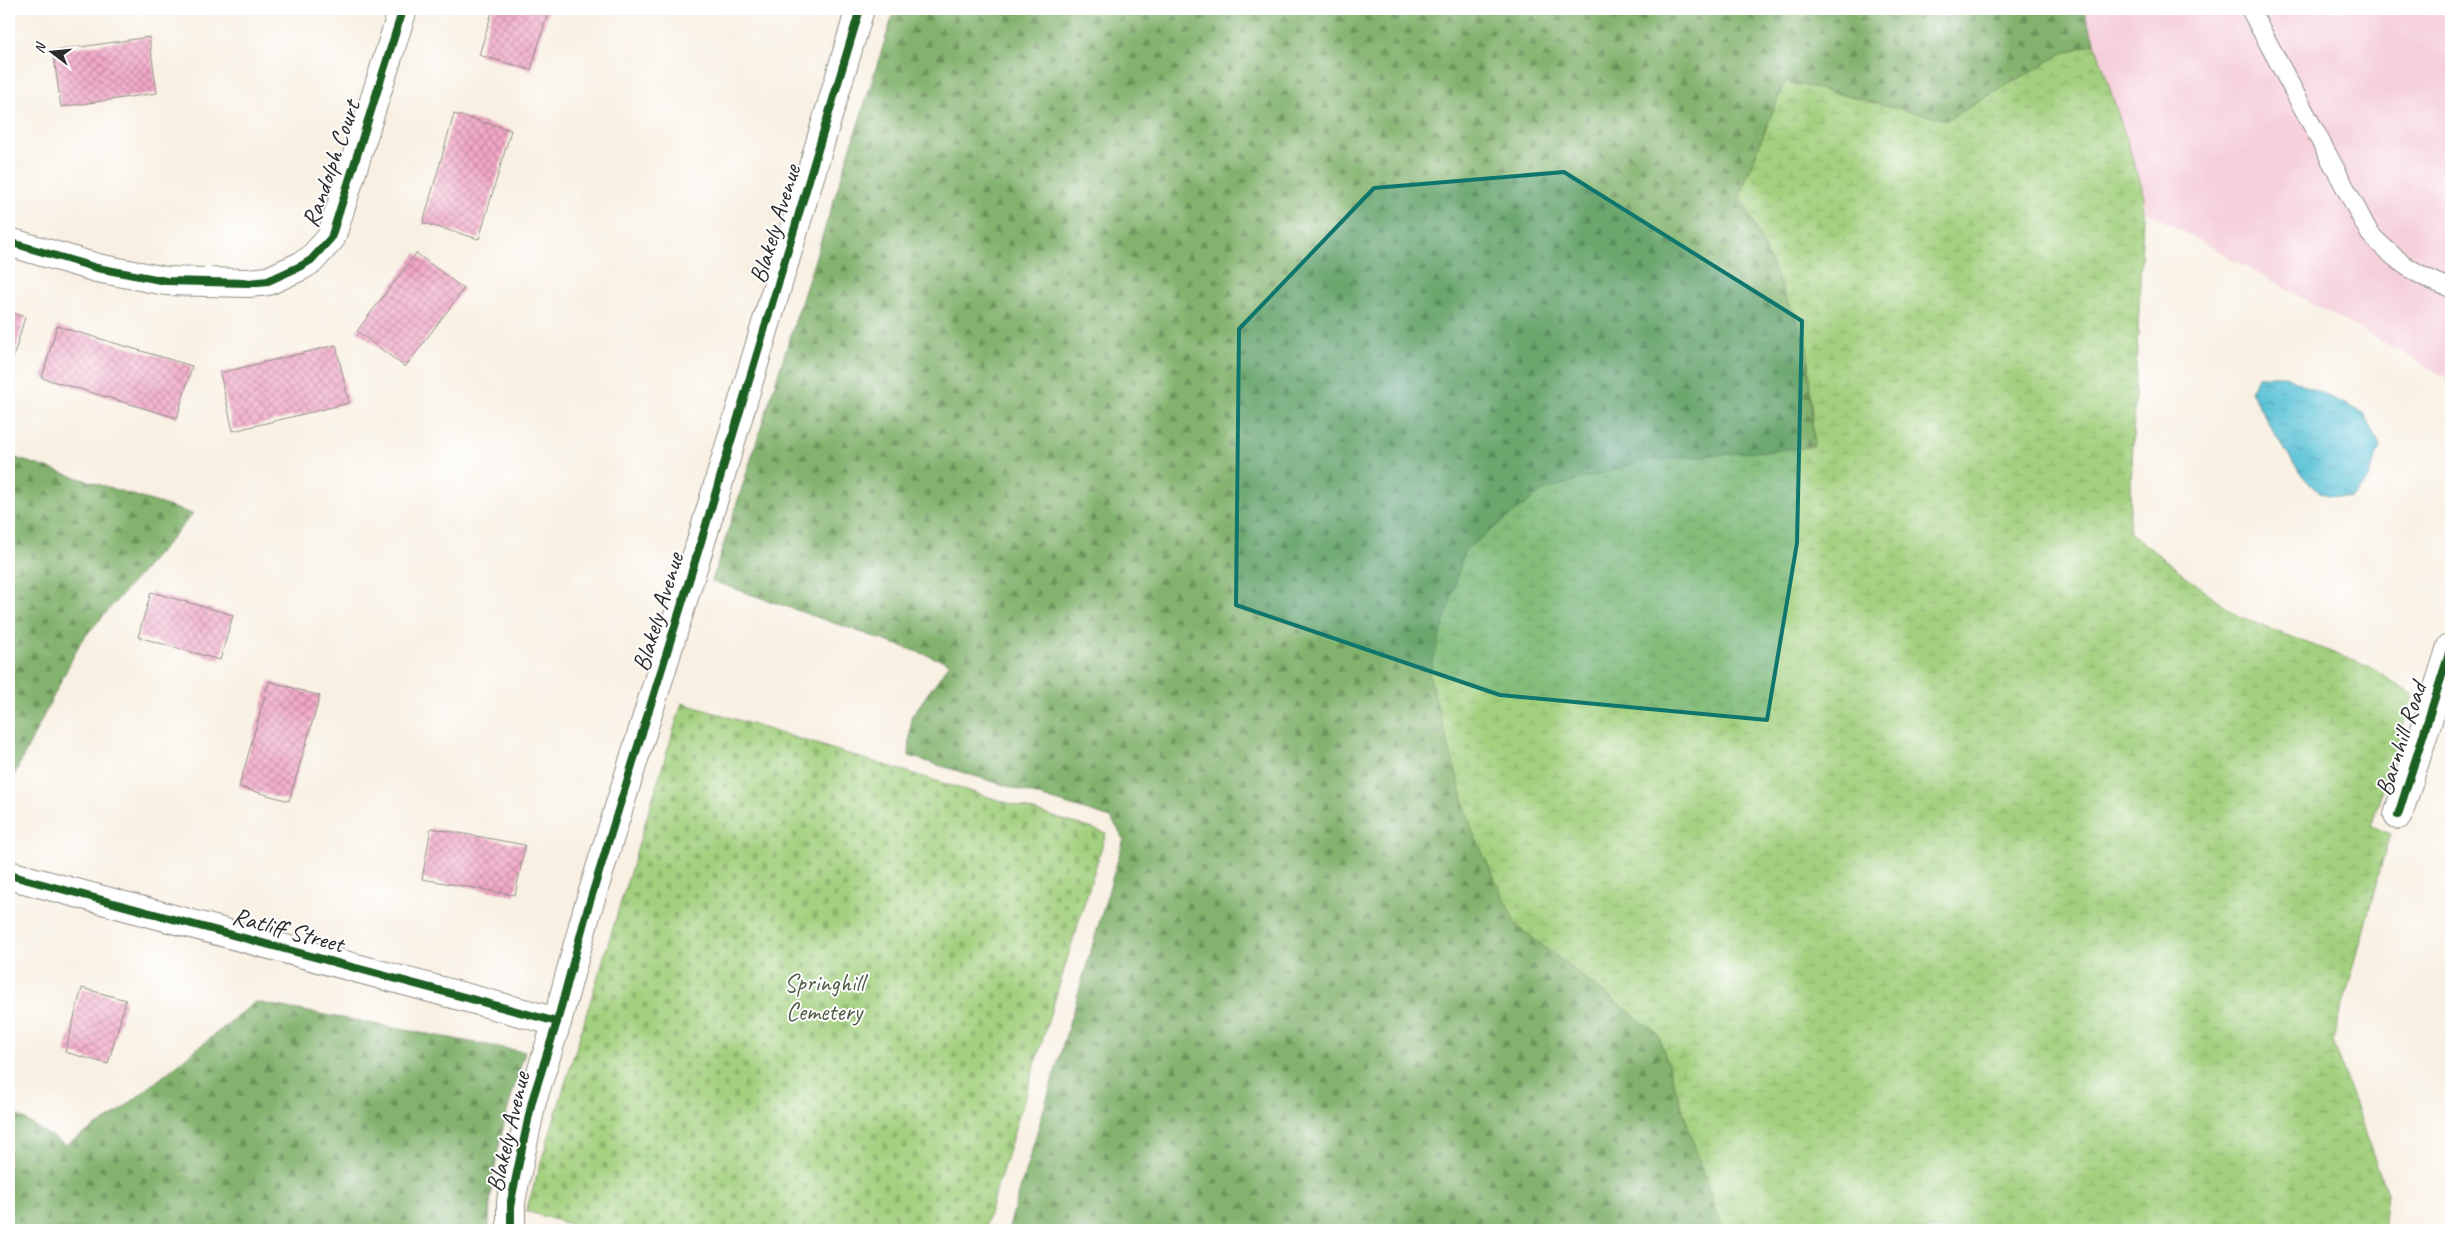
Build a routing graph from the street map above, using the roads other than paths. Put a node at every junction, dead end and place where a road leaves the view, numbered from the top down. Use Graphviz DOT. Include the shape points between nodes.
graph roads {
  1 [pos="403,9"];
  2 [pos="860,9"];
  3 [pos="2250,9"];
  4 [pos="9,242"];
  5 [pos="2451,288"];
  6 [pos="2451,647"];
  7 [pos="2398,815"];
  8 [pos="9,875"];
  9 [pos="557,1022"];
  10 [pos="510,1230"];
  1 -- 4 [label="street, Randolph Court" via="331,238 301,266 268,280 248,283 166,281 97,268"];
  2 -- 9 [label="street, Blakely Avenue" via="587,911"];
  3 -- 5 [label="lane" via="2370,234 2394,259 2430,281"];
  6 -- 7 [label="street, Barnhill Road"];
  8 -- 9 [label="street, Ratliff Street"];
  9 -- 10 [label="street, Blakely Avenue" via="532,1101 511,1201"];
}
